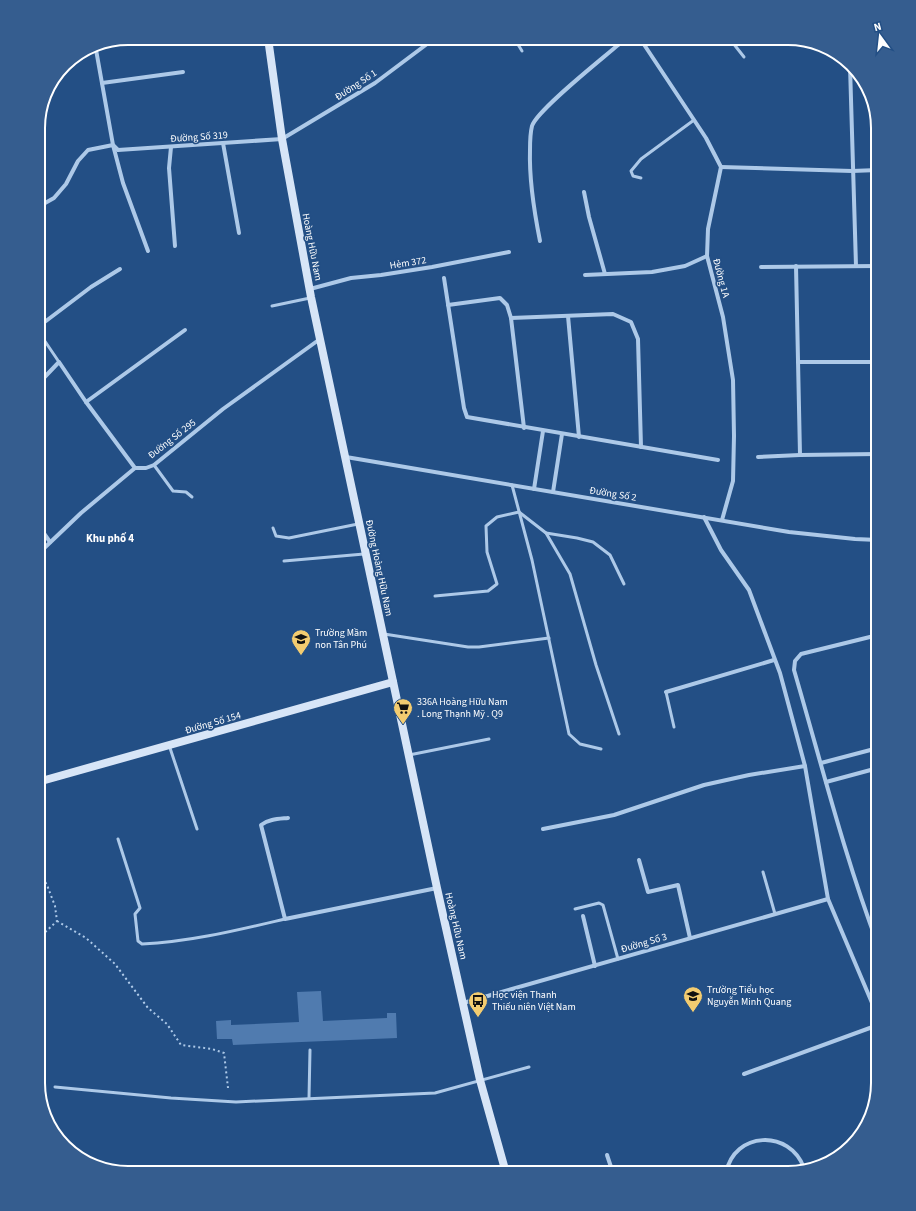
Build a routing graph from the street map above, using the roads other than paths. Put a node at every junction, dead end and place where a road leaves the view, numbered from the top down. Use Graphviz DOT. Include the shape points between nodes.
graph roads {
  1 [pos="269,45"];
  2 [pos="426,45"];
  3 [pos="519,45"];
  4 [pos="618,45"];
  5 [pos="644,45"];
  6 [pos="735,45"];
  7 [pos="522,50"];
  8 [pos="96,51"];
  9 [pos="744,57"];
  10 [pos="183,72"];
  11 [pos="850,73"];
  12 [pos="102,83"];
  13 [pos="694,120"];
  14 [pos="282,139"];
  15 [pos="223,143"];
  16 [pos="113,146"];
  17 [pos="171,147"];
  18 [pos="721,167"];
  19 [pos="871,170"];
  20 [pos="852,171"];
  21 [pos="641,178"];
  22 [pos="584,192"];
  23 [pos="45,203"];
  24 [pos="239,233"];
  25 [pos="540,241"];
  26 [pos="174,246"];
  27 [pos="148,250"];
  28 [pos="509,252"];
  29 [pos="707,256"];
  30 [pos="796,266"];
  31 [pos="856,266"];
  32 [pos="871,266"];
  33 [pos="761,267"];
  34 [pos="120,269"];
  35 [pos="605,274"];
  36 [pos="585,275"];
  37 [pos="444,278"];
  38 [pos="310,289"];
  39 [pos="311,297"];
  40 [pos="448,305"];
  41 [pos="272,306"];
  42 [pos="568,316"];
  43 [pos="511,318"];
  44 [pos="45,322"];
  45 [pos="185,330"];
  46 [pos="320,338"];
  47 [pos="45,341"];
  48 [pos="59,362"];
  49 [pos="798,362"];
  50 [pos="871,362"];
  51 [pos="45,377"];
  52 [pos="86,402"];
  53 [pos="524,428"];
  54 [pos="543,431"];
  55 [pos="562,434"];
  56 [pos="579,437"];
  57 [pos="641,447"];
  58 [pos="871,454"];
  59 [pos="800,455"];
  60 [pos="346,457"];
  61 [pos="758,457"];
  62 [pos="718,460"];
  63 [pos="154,465"];
  64 [pos="135,468"];
  65 [pos="512,485"];
  66 [pos="534,489"];
  67 [pos="553,492"];
  68 [pos="192,497"];
  69 [pos="519,512"];
  70 [pos="704,517"];
  71 [pos="722,520"];
  72 [pos="360,524"];
  73 [pos="273,528"];
  74 [pos="546,533"];
  75 [pos="45,535"];
  76 [pos="871,540"];
  77 [pos="50,542"];
  78 [pos="45,547"];
  79 [pos="366,553"];
  80 [pos="284,561"];
  81 [pos="624,584"];
  82 [pos="435,596"];
  83 [pos="383,634"];
  84 [pos="871,637"];
  85 [pos="549,638"];
  86 [pos="774,660"];
  87 [pos="393,682"];
  88 [pos="666,692"];
  89 [pos="674,727"];
  90 [pos="619,734"];
  91 [pos="489,739"];
  92 [pos="169,745"];
  93 [pos="601,749"];
  94 [pos="871,750"];
  95 [pos="409,755"];
  96 [pos="821,763"];
  97 [pos="805,766"];
  98 [pos="871,770"];
  99 [pos="45,780"];
  100 [pos="826,782"];
  101 [pos="288,818"];
  102 [pos="197,829"];
  103 [pos="543,829"];
  104 [pos="118,839"];
  105 [pos="639,860"];
  106 [pos="763,872"];
  107 [pos="437,888"];
  108 [pos="828,899"];
  109 [pos="575,909"];
  110 [pos="775,914"];
  111 [pos="583,916"];
  112 [pos="285,919"];
  113 [pos="871,927"];
  114 [pos="690,938"];
  115 [pos="618,959"];
  116 [pos="595,966"];
  117 [pos="871,1000"];
  118 [pos="463,1003"];
  119 [pos="871,1028"];
  120 [pos="310,1050"];
  121 [pos="529,1067"];
  122 [pos="744,1074"];
  123 [pos="480,1080"];
  124 [pos="55,1087"];
  125 [pos="309,1098"];
  126 [pos="607,1155"];
  127 [pos="802,1164"];
  128 [pos="504,1166"];
  129 [pos="611,1166"];
  130 [pos="727,1166"];
  1 -- 14 [label="main road, Hoàng Hữu Nam"];
  2 -- 14 [label="street, Đường Số 1" via="375,83"];
  3 -- 7 [label="lane"];
  4 -- 25 [label="street" via="546,107 532,125 529,171"];
  5 -- 13 [label="street"];
  6 -- 9 [label="lane"];
  8 -- 12 [label="street"];
  10 -- 12 [label="street"];
  11 -- 20 [label="street"];
  12 -- 16 [label="street"];
  13 -- 18 [label="street"];
  13 -- 21 [label="lane" via="641,159 631,171 633,176"];
  14 -- 15 [label="street, Đường Số 319"];
  14 -- 38 [label="main road, Hoàng Hữu Nam"];
  15 -- 17 [label="street, Đường Số 319"];
  15 -- 24 [label="street"];
  16 -- 17 [label="street, Đường Số 319" via="118,150"];
  16 -- 23 [label="street" via="88,150 78,161 66,184 54,198"];
  16 -- 27 [label="street" via="123,183"];
  17 -- 26 [label="street" via="169,168"];
  18 -- 20 [label="street"];
  18 -- 29 [label="street, Đường 1A" via="708,229"];
  19 -- 20 [label="street"];
  20 -- 31 [label="street"];
  22 -- 35 [label="street"];
  28 -- 38 [label="street, Hẻm 372" via="432,268 351,278"];
  29 -- 35 [label="street" via="685,266 652,272"];
  29 -- 71 [label="street, Đường 1A" via="723,317 733,380 733,481"];
  30 -- 31 [label="street"];
  30 -- 33 [label="street"];
  30 -- 49 [label="street"];
  31 -- 32 [label="street"];
  34 -- 44 [label="street"];
  35 -- 36 [label="street"];
  37 -- 40 [label="street"];
  38 -- 39 [label="main road, Hoàng Hữu Nam"];
  39 -- 41 [label="lane"];
  39 -- 46 [label="main road, Hoàng Hữu Nam"];
  40 -- 43 [label="street" via="500,298 507,305"];
  40 -- 53 [label="street" via="466,416"];
  42 -- 43 [label="street"];
  42 -- 56 [label="street"];
  42 -- 57 [label="street" via="613,314 631,322 638,339"];
  43 -- 53 [label="street"];
  45 -- 52 [label="street"];
  46 -- 60 [label="main road, Hoàng Hữu Nam"];
  46 -- 63 [label="street, Đường Số 295" via="223,409"];
  47 -- 48 [label="lane"];
  48 -- 51 [label="street"];
  48 -- 52 [label="street"];
  49 -- 50 [label="street"];
  49 -- 59 [label="street"];
  52 -- 64 [label="street"];
  53 -- 54 [label="street"];
  54 -- 55 [label="street"];
  54 -- 66 [label="street"];
  55 -- 56 [label="street"];
  55 -- 67 [label="street"];
  56 -- 57 [label="street"];
  57 -- 62 [label="street"];
  58 -- 59 [label="street"];
  59 -- 61 [label="street"];
  60 -- 65 [label="street, Đường Số 2"];
  60 -- 72 [label="main road, Đường Hoàng Hữu Nam"];
  63 -- 64 [label="street, Đường Số 295"];
  63 -- 68 [label="lane" via="173,491 186,492"];
  64 -- 77 [label="street"];
  65 -- 66 [label="street, Đường Số 2"];
  65 -- 69 [label="lane"];
  66 -- 67 [label="street, Đường Số 2"];
  67 -- 70 [label="street, Đường Số 2"];
  69 -- 74 [label="lane"];
  69 -- 82 [label="lane" via="497,517 486,526 487,552 497,584 488,591"];
  69 -- 85 [label="lane"];
  70 -- 71 [label="street, Đường Số 2"];
  70 -- 86 [label="street" via="721,550 748,590"];
  71 -- 76 [label="street, Đường Số 2" via="789,532"];
  72 -- 73 [label="lane" via="289,538 276,536"];
  72 -- 79 [label="main road, Đường Hoàng Hữu Nam"];
  74 -- 81 [label="lane" via="593,542 610,555"];
  74 -- 90 [label="lane" via="570,574"];
  75 -- 77 [label="street"];
  77 -- 78 [label="street"];
  79 -- 80 [label="lane"];
  79 -- 83 [label="main road, Đường Hoàng Hữu Nam"];
  83 -- 85 [label="lane" via="468,647"];
  83 -- 87 [label="main road, Đường Hoàng Hữu Nam"];
  84 -- 96 [label="street" via="801,654 795,661 794,670"];
  85 -- 93 [label="lane" via="569,734 580,744"];
  86 -- 88 [label="street"];
  86 -- 97 [label="street" via="780,673"];
  87 -- 92 [label="main road, Đường Số 154"];
  87 -- 95 [label="main road, Hoàng Hữu Nam"];
  88 -- 89 [label="lane"];
  91 -- 95 [label="lane"];
  92 -- 99 [label="main road, Đường Số 154"];
  92 -- 102 [label="lane"];
  94 -- 96 [label="street"];
  95 -- 107 [label="main road, Hoàng Hữu Nam"];
  96 -- 100 [label="street"];
  97 -- 103 [label="street" via="704,785 614,815"];
  97 -- 108 [label="street"];
  98 -- 100 [label="street"];
  100 -- 113 [label="street"];
  101 -- 112 [label="street" via="270,820 261,825"];
  104 -- 112 [label="lane" via="140,908 135,914 138,941 142,944 167,943"];
  105 -- 114 [label="street" via="648,892 678,885"];
  106 -- 110 [label="lane"];
  107 -- 112 [label="street"];
  107 -- 118 [label="main road, Hoàng Hữu Nam"];
  108 -- 110 [label="street, Đường Số 3"];
  108 -- 117 [label="street"];
  109 -- 115 [label="lane" via="599,903 603,905"];
  110 -- 114 [label="street, Đường Số 3"];
  111 -- 116 [label="street"];
  114 -- 115 [label="street, Đường Số 3"];
  115 -- 116 [label="street, Đường Số 3"];
  116 -- 118 [label="street, Đường Số 3"];
  118 -- 123 [label="main road, Hoàng Hữu Nam"];
  119 -- 122 [label="street"];
  120 -- 125 [label="lane"];
  121 -- 123 [label="lane"];
  123 -- 125 [label="lane" via="435,1093"];
  123 -- 128 [label="main road, Hoàng Hữu Nam"];
  124 -- 125 [label="lane" via="236,1102"];
  126 -- 129 [label="street"];
  127 -- 130 [label="street" via="795,1152 787,1146 767,1139 757,1140 738,1150"];
}
